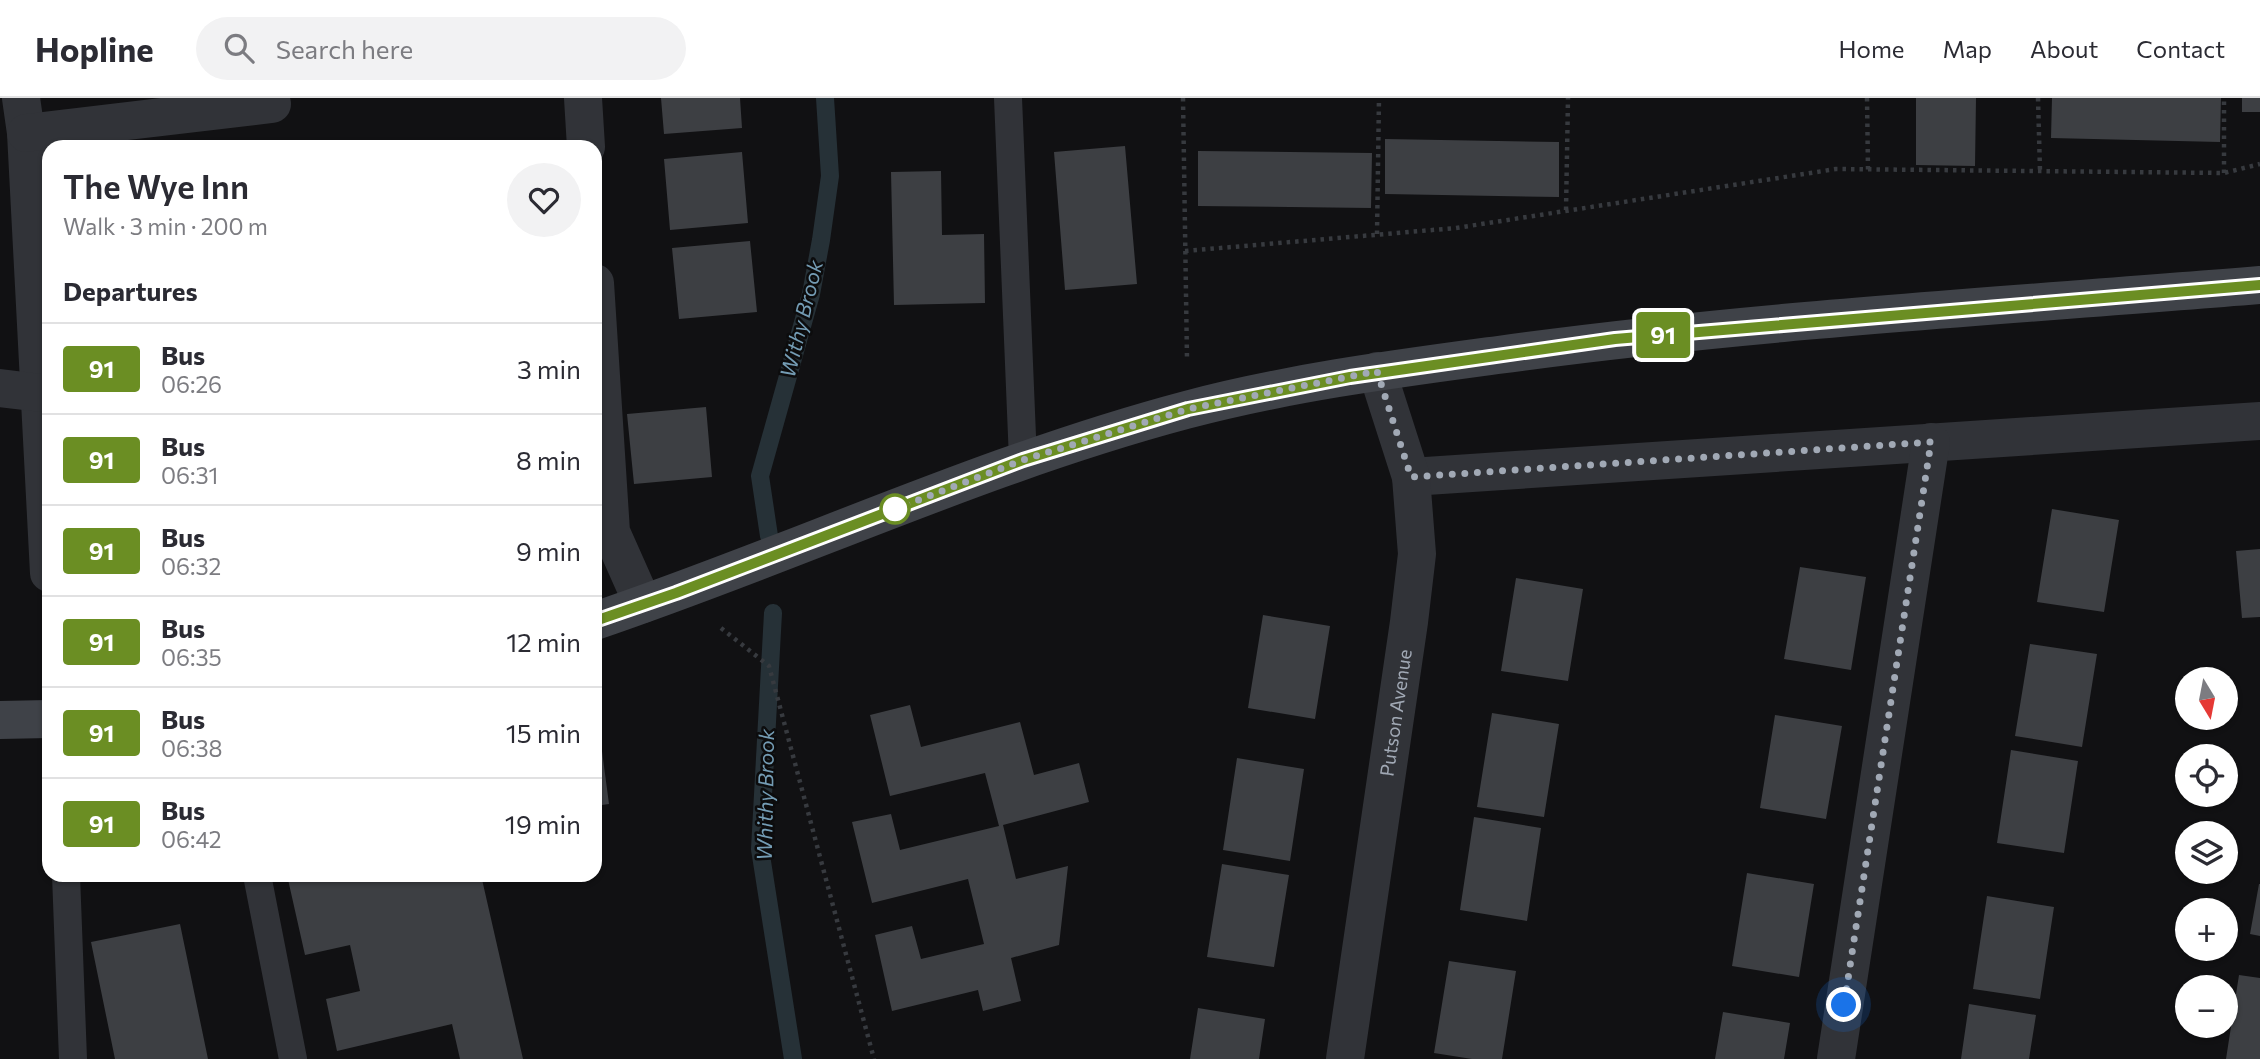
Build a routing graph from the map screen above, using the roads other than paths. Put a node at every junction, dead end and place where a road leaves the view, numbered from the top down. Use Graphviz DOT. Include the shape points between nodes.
graph roads {
  1 [pos="583,98"];
  2 [pos="1008,98"];
  3 [pos="272,104"];
  4 [pos="23,115"];
  5 [pos="586,140"];
  6 [pos="2260,285"];
  7 [pos="1377,371"];
  8 [pos="0,388"];
  9 [pos="602,392"];
  10 [pos="41,393"];
  11 [pos="42,416"];
  12 [pos="2260,421"];
  13 [pos="1931,442"];
  14 [pos="1023,460"];
  15 [pos="1411,477"];
  16 [pos="660,599"];
  17 [pos="602,619"];
  18 [pos="42,719"];
  19 [pos="0,720"];
  20 [pos="66,882"];
  21 [pos="258,882"];
  22 [pos="73,1059"];
  23 [pos="293,1059"];
  24 [pos="1345,1059"];
  25 [pos="1836,1059"];
  1 -- 5 [label="street"];
  2 -- 14 [label="lane"];
  3 -- 4 [label="street"];
  4 -- 10 [label="street"];
  6 -- 7 [label="street" via="1615,339"];
  7 -- 14 [label="street" via="1188,409"];
  7 -- 15 [label="street, Putson Avenue"];
  8 -- 10 [label="street"];
  9 -- 16 [label="street" via="611,532"];
  10 -- 11 [label="street"];
  12 -- 13 [label="street"];
  13 -- 15 [label="street"];
  13 -- 25 [label="street"];
  14 -- 16 [label="street"];
  15 -- 24 [label="street, Putson Avenue" via="1417,554"];
  16 -- 17 [label="street"];
  18 -- 19 [label="street"];
  20 -- 22 [label="lane"];
  21 -- 23 [label="lane"];
}
